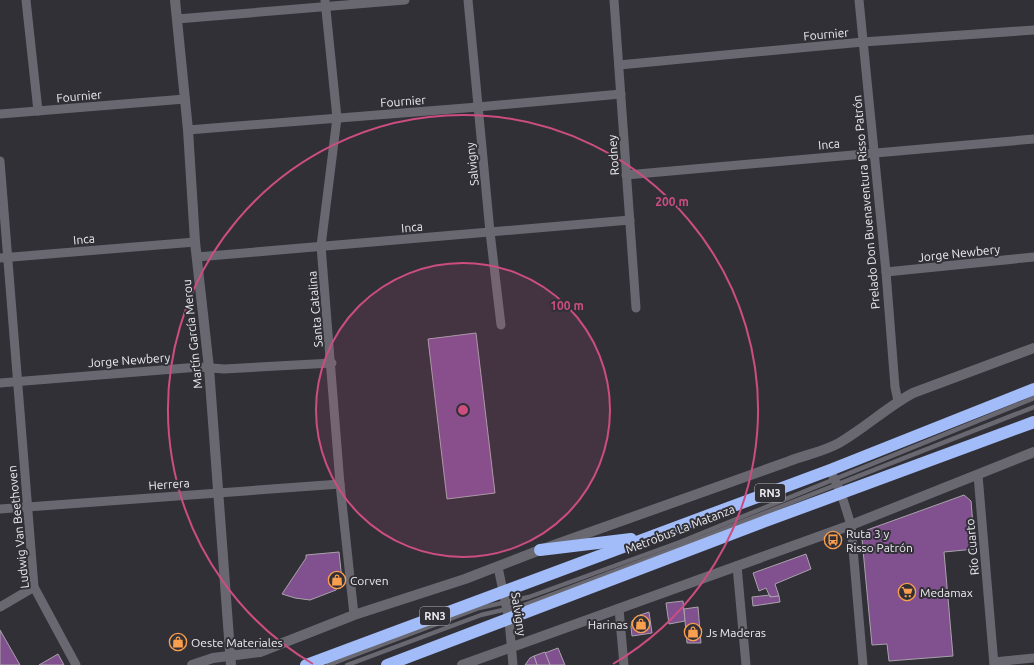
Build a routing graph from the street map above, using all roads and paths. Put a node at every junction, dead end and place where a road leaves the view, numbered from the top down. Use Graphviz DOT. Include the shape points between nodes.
graph roads {
  1 [pos="26,0"];
  2 [pos="175,0"];
  3 [pos="405,0"];
  4 [pos="468,0"];
  5 [pos="614,0"];
  6 [pos="859,0"];
  7 [pos="325,4"];
  8 [pos="177,19"];
  9 [pos="1034,30"];
  10 [pos="863,42"];
  11 [pos="620,65"];
  12 [pos="621,94"];
  13 [pos="185,99"];
  14 [pos="478,107"];
  15 [pos="38,111"];
  16 [pos="0,114"];
  17 [pos="337,118"];
  18 [pos="188,130"];
  19 [pos="1034,139"];
  20 [pos="874,152"];
  21 [pos="0,161"];
  22 [pos="626,175"];
  23 [pos="630,220"];
  24 [pos="490,232"];
  25 [pos="195,242"];
  26 [pos="321,246"];
  27 [pos="4,257"];
  28 [pos="197,257"];
  29 [pos="1034,257"];
  30 [pos="886,272"];
  31 [pos="636,308"];
  32 [pos="501,325"];
  33 [pos="1034,348"];
  34 [pos="332,363"];
  35 [pos="209,368"];
  36 [pos="16,381"];
  37 [pos="0,382"];
  38 [pos="1034,389"];
  39 [pos="1034,398"];
  40 [pos="898,401"];
  41 [pos="1034,407"];
  42 [pos="1034,422"];
  43 [pos="1034,426"];
  44 [pos="1018,428"];
  45 [pos="1034,452"];
  46 [pos="978,475"];
  47 [pos="836,482"];
  48 [pos="340,484"];
  49 [pos="217,493"];
  50 [pos="26,507"];
  51 [pos="0,509"];
  52 [pos="851,525"];
  53 [pos="717,532"];
  54 [pos="652,536"];
  55 [pos="540,550"];
  56 [pos="737,566"];
  57 [pos="498,567"];
  58 [pos="34,587"];
  59 [pos="506,605"];
  60 [pos="0,607"];
  61 [pos="619,609"];
  62 [pos="354,615"];
  63 [pos="512,646"];
  64 [pos="1034,658"];
  65 [pos="231,660"];
  66 [pos="994,664"];
  67 [pos="76,665"];
  68 [pos="192,665"];
  69 [pos="306,665"];
  70 [pos="328,665"];
  71 [pos="347,665"];
  72 [pos="387,665"];
  73 [pos="462,665"];
  74 [pos="513,665"];
  75 [pos="624,665"];
  76 [pos="746,665"];
  77 [pos="863,665"];
  1 -- 15 [label="street"];
  2 -- 8 [label="street, Martín García Merou"];
  3 -- 7 [label="street"];
  4 -- 14 [label="street, Salvigny"];
  5 -- 11 [label="street, Rodney"];
  6 -- 10 [label="street, Prelado Don Buenaventura Risso Patrón"];
  7 -- 8 [label="street"];
  7 -- 17 [label="street, Santa Catalina"];
  8 -- 13 [label="street, Martín García Merou"];
  9 -- 10 [label="street, Fournier"];
  10 -- 11 [label="street, Fournier"];
  10 -- 20 [label="street, Prelado Don Buenaventura Risso Patrón"];
  11 -- 12 [label="street, Rodney"];
  12 -- 14 [label="street, Fournier"];
  12 -- 22 [label="street, Rodney"];
  13 -- 15 [label="street, Fournier"];
  13 -- 18 [label="street, Martín García Merou"];
  14 -- 17 [label="street, Fournier"];
  14 -- 24 [label="street, Salvigny"];
  15 -- 16 [label="street, Fournier"];
  17 -- 18 [label="street, Fournier"];
  17 -- 26 [label="street, Santa Catalina"];
  18 -- 25 [label="street, Martín García Merou"];
  19 -- 20 [label="street, Inca"];
  20 -- 22 [label="street, Inca"];
  20 -- 30 [label="street, Prelado Don Buenaventura Risso Patrón"];
  21 -- 27 [label="street, Ludwig Van Beethoven"];
  22 -- 23 [label="street, Rodney"];
  23 -- 24 [label="street, Inca"];
  23 -- 31 [label="street, Rodney"];
  24 -- 26 [label="street, Inca"];
  24 -- 32 [label="street, Salvigny"];
  25 -- 27 [label="street, Inca"];
  25 -- 28 [label="street, Martín García Merou"];
  26 -- 28 [label="street, Inca"];
  26 -- 34 [label="street, Santa Catalina"];
  27 -- 36 [label="street, Ludwig Van Beethoven"];
  28 -- 35 [label="street, Martín García Merou"];
  29 -- 30 [label="street, Jorge Newbery"];
  30 -- 40 [label="street, Prelado Don Buenaventura Risso Patrón"];
  33 -- 40 [label="street" via="923,389"];
  34 -- 35 [label="street, Jorge Newbery"];
  34 -- 48 [label="street, Santa Catalina"];
  35 -- 36 [label="street, Jorge Newbery"];
  35 -- 49 [label="street, Martín García Merou"];
  36 -- 37 [label="street, Jorge Newbery"];
  36 -- 50 [label="street, Ludwig Van Beethoven"];
  38 -- 47 [label="highway, RN3"];
  39 -- 47 [label="lane, Metrobus La Matanza"];
  40 -- 55 [label="street" via="849,437 816,453"];
  41 -- 47 [label="lane, Metrobus La Matanza"];
  42 -- 44 [label="highway, RN3"];
  43 -- 44 [label="highway"];
  44 -- 47 [label="highway, RN3"];
  45 -- 46 [label="street"];
  46 -- 52 [label="street"];
  46 -- 66 [label="street, Río Cuarto"];
  47 -- 52 [label="street"];
  47 -- 53 [label="lane, Metrobus La Matanza"];
  47 -- 53 [label="lane, Metrobus La Matanza"];
  47 -- 54 [label="highway, RN3"];
  47 -- 59 [label="highway, RN3"];
  47 -- 59 [label="lane, Metrobus La Matanza"];
  48 -- 49 [label="street, Herrera"];
  48 -- 62 [label="street, Santa Catalina"];
  49 -- 50 [label="street, Herrera"];
  49 -- 65 [label="street, Martín García Merou"];
  50 -- 51 [label="street, Herrera"];
  50 -- 58 [label="street, Ludwig Van Beethoven"];
  52 -- 56 [label="street"];
  52 -- 77 [label="street"];
  53 -- 59 [label="lane, Metrobus La Matanza" via="524,605"];
  54 -- 55 [label="highway"];
  54 -- 59 [label="highway, RN3"];
  55 -- 57 [label="street"];
  56 -- 61 [label="street"];
  56 -- 76 [label="street"];
  57 -- 59 [label="street, Salvigny"];
  57 -- 62 [label="street"];
  58 -- 60 [label="street"];
  58 -- 67 [label="street, Ludwig Van Beethoven"];
  59 -- 63 [label="street, Salvigny"];
  59 -- 69 [label="highway, RN3"];
  59 -- 70 [label="lane, Metrobus La Matanza" via="479,608"];
  59 -- 71 [label="lane, Metrobus La Matanza"];
  59 -- 72 [label="highway, RN3"];
  61 -- 63 [label="street"];
  61 -- 75 [label="street"];
  62 -- 65 [label="street" via="260,652"];
  63 -- 73 [label="street"];
  63 -- 74 [label="street, Salvigny"];
  64 -- 66 [label="street"];
  65 -- 68 [label="street" via="213,658"];
}
